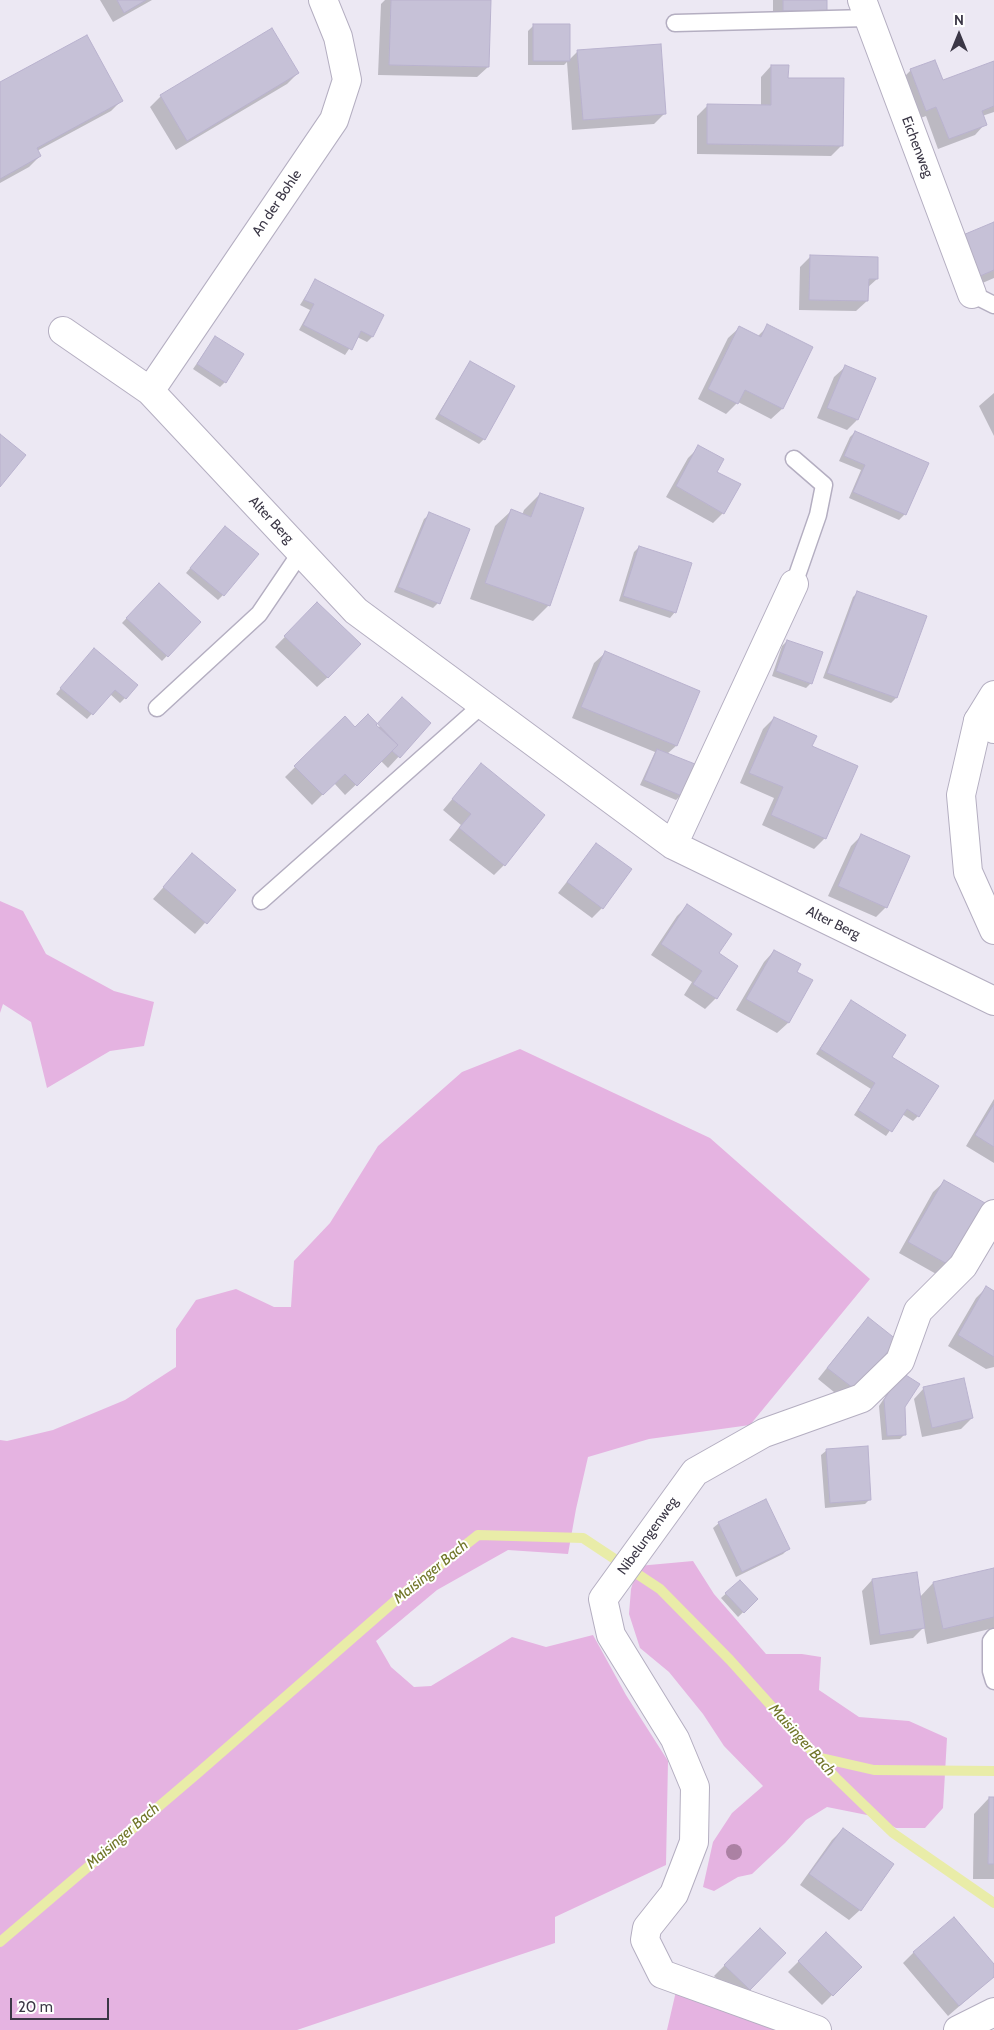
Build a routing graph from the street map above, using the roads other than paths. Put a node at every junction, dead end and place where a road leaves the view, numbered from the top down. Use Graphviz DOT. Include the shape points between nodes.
graph roads {
  1 [pos="323,0"];
  2 [pos="865,9"];
  3 [pos="674,23"];
  4 [pos="983,299"];
  5 [pos="63,331"];
  6 [pos="150,391"];
  7 [pos="794,458"];
  8 [pos="301,552"];
  9 [pos="794,584"];
  10 [pos="994,695"];
  11 [pos="482,705"];
  12 [pos="157,708"];
  13 [pos="986,725"];
  14 [pos="673,845"];
  15 [pos="261,901"];
  16 [pos="994,930"];
  17 [pos="994,1001"];
  18 [pos="994,1214"];
  19 [pos="994,1637"];
  20 [pos="994,1681"];
  21 [pos="994,2012"];
  22 [pos="817,2030"];
  23 [pos="958,2030"];
  1 -- 6 [label="street, An der Bohle" via="338,37 348,80 334,120"];
  2 -- 3 [label="lane"];
  2 -- 4 [label="street, Eichenweg"];
  5 -- 6 [label="street, Alter Berg"];
  6 -- 8 [label="street, Alter Berg"];
  7 -- 9 [label="lane" via="824,485 818,515"];
  8 -- 11 [label="street, Alter Berg" via="356,612"];
  8 -- 12 [label="lane" via="260,614"];
  9 -- 14 [label="street"];
  10 -- 13 [label="street"];
  11 -- 14 [label="street, Alter Berg"];
  11 -- 15 [label="lane"];
  13 -- 16 [label="street" via="961,795 968,872"];
  14 -- 17 [label="street, Alter Berg"];
  18 -- 22 [label="street, Nibelungenweg" via="963,1266 918,1311 900,1361 862,1398 764,1433 695,1472 603,1599 611,1635 674,1739 695,1787 694,1842 674,1894 647,1928 645,1940 662,1974"];
  19 -- 20 [label="lane" via="991,1641 991,1671"];
  21 -- 23 [label="street"];
}
